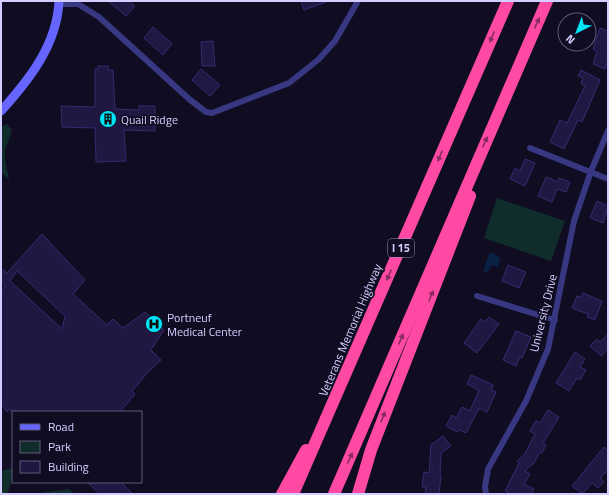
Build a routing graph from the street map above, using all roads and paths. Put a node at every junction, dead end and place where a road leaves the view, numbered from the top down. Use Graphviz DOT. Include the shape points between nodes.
graph roads {
  1 [pos="358,1"];
  2 [pos="508,1"];
  3 [pos="547,1"];
  4 [pos="59,2"];
  5 [pos="1,111"];
  6 [pos="608,131"];
  7 [pos="530,148"];
  8 [pos="475,165"];
  9 [pos="591,171"];
  10 [pos="608,179"];
  11 [pos="477,296"];
  12 [pos="555,320"];
  13 [pos="332,407"];
  14 [pos="282,494"];
  15 [pos="294,494"];
  16 [pos="334,494"];
  17 [pos="358,494"];
  18 [pos="486,494"];
  1 -- 4 [label="street" via="334,42 319,59 289,83 212,113 206,112 189,99 99,17 78,4"];
  2 -- 13 [label="highway, Veterans Memorial Highway / I 15, one-way"];
  8 -- 3 [label="highway, one-way"];
  4 -- 5 [label="street" via="56,24 47,47 35,68"];
  6 -- 9 [label="street, University Drive"];
  7 -- 9 [label="street"];
  16 -- 8 [label="highway, one-way"];
  17 -- 8 [label="highway, one-way" via="376,436 474,185"];
  9 -- 10 [label="street"];
  9 -- 12 [label="street, University Drive" via="574,222"];
  11 -- 12 [label="street"];
  12 -- 18 [label="street, University Drive" via="548,349 526,401 488,469"];
  13 -- 14 [label="highway"];
  13 -- 15 [label="highway, Veterans Memorial Highway / I 15"];
}
